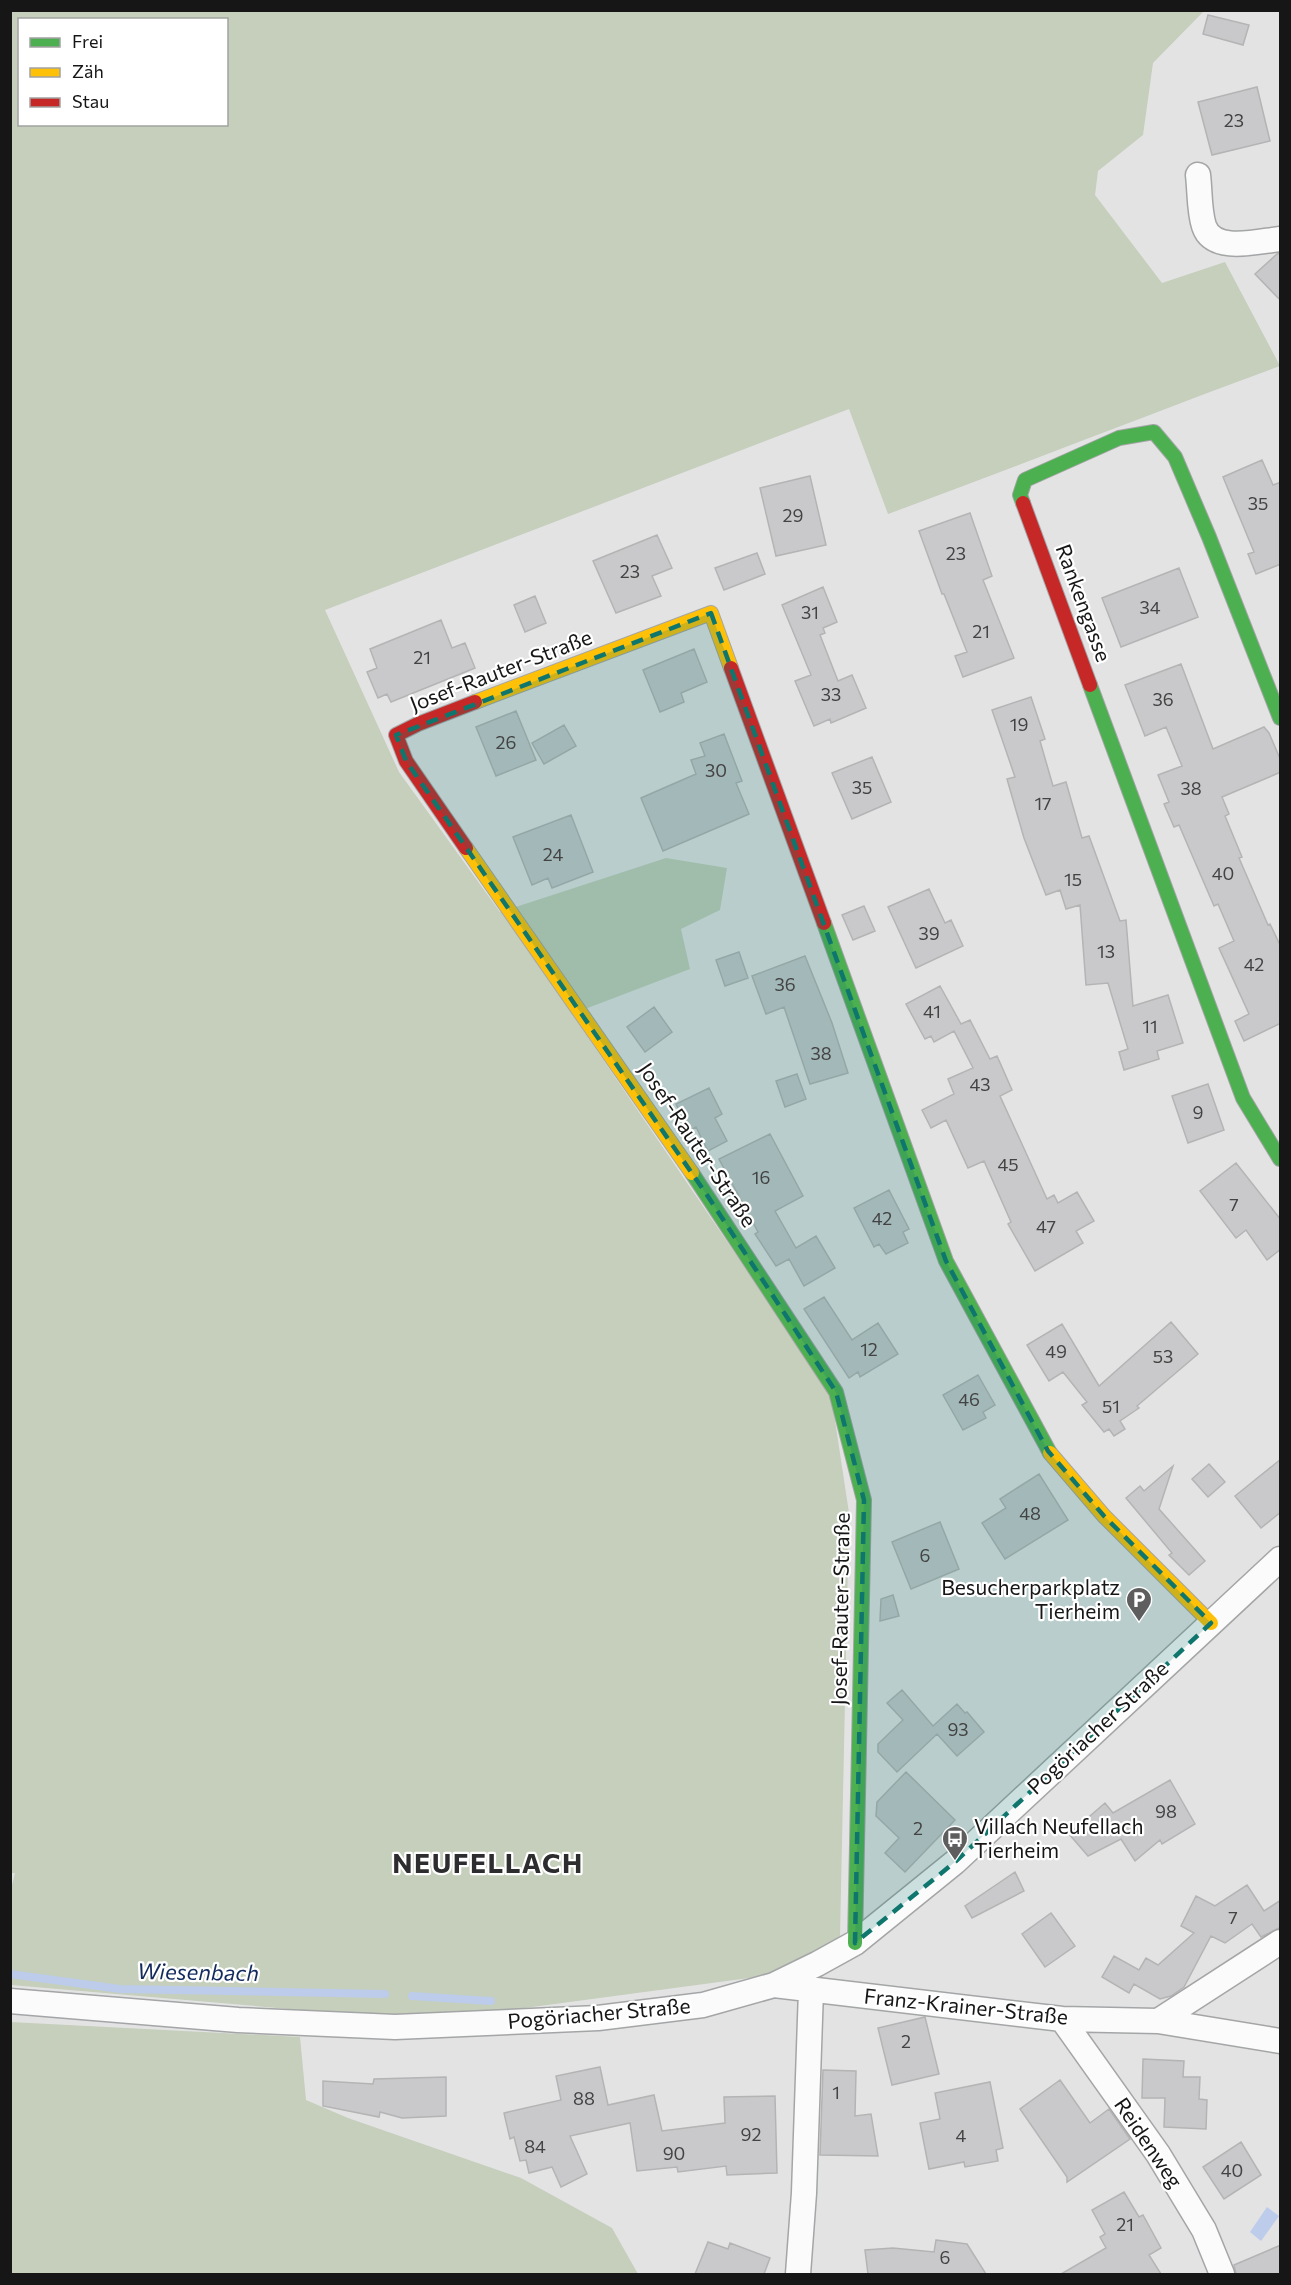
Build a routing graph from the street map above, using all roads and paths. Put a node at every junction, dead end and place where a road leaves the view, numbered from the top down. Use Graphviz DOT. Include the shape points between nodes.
graph roads {
  1 [pos="1198,175"];
  2 [pos="1281,239"];
  3 [pos="1281,718"];
  4 [pos="1281,1159"];
  5 [pos="1281,1559"];
  6 [pos="1211,1623"];
  7 [pos="855,1942"];
  8 [pos="1281,1942"];
  9 [pos="774,1984"];
  10 [pos="811,1990"];
  11 [pos="10,2001"];
  12 [pos="1062,2019"];
  13 [pos="1158,2021"];
  14 [pos="1281,2041"];
  15 [pos="798,2274"];
  16 [pos="1222,2274"];
  1 -- 2 [label="street" via="1204,228 1212,237 1226,245"];
  3 -- 4 [label="street, Rankengasse" via="1175,457 1154,432 1119,438 1025,480 1020,495 1243,1098"];
  5 -- 6 [label="street, Pogöriacher Straße"];
  6 -- 7 [label="street, Pogöriacher Straße" via="955,1862"];
  6 -- 7 [label="street, Josef-Rauter-Straße" via="1104,1516 1048,1450 946,1261 711,613 396,735 406,761 707,1195 836,1392 864,1500"];
  7 -- 9 [label="street, Pogöriacher Straße"];
  8 -- 13 [label="street"];
  9 -- 10 [label="street, Franz-Krainer-Straße"];
  9 -- 11 [label="street, Pogöriacher Straße" via="703,2005 598,2018 394,2027 238,2020"];
  10 -- 12 [label="street, Franz-Krainer-Straße"];
  10 -- 15 [label="street"];
  12 -- 13 [label="street, Franz-Krainer-Straße"];
  12 -- 16 [label="street, Reidenweg" via="1158,2154 1204,2230"];
  13 -- 14 [label="street, Franz-Krainer-Straße"];
}
